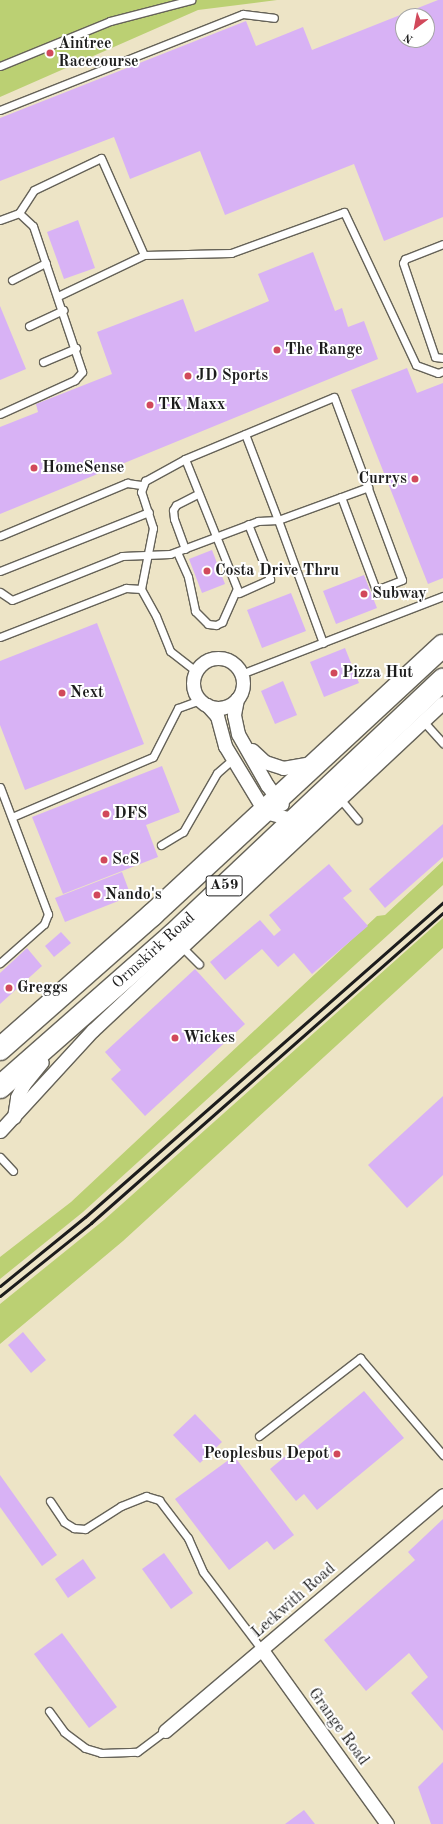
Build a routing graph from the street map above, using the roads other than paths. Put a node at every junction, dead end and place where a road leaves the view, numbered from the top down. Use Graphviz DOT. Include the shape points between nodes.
graph roads {
  1 [pos="191,0"];
  2 [pos="274,18"];
  3 [pos="0,66"];
  4 [pos="0,110"];
  5 [pos="19,214"];
  6 [pos="0,220"];
  7 [pos="443,244"];
  8 [pos="144,256"];
  9 [pos="46,264"];
  10 [pos="12,280"];
  11 [pos="58,296"];
  12 [pos="63,310"];
  13 [pos="29,326"];
  14 [pos="76,348"];
  15 [pos="443,358"];
  16 [pos="43,362"];
  17 [pos="443,371"];
  18 [pos="0,414"];
  19 [pos="245,434"];
  20 [pos="185,459"];
  21 [pos="141,485"];
  22 [pos="368,487"];
  23 [pos="198,494"];
  24 [pos="341,497"];
  25 [pos="149,512"];
  26 [pos="278,520"];
  27 [pos="248,524"];
  28 [pos="0,536"];
  29 [pos="216,537"];
  30 [pos="186,549"];
  31 [pos="177,552"];
  32 [pos="149,556"];
  33 [pos="0,571"];
  34 [pos="141,589"];
  35 [pos="237,589"];
  36 [pos="0,592"];
  37 [pos="443,596"];
  38 [pos="0,637"];
  39 [pos="324,643"];
  40 [pos="443,646"];
  41 [pos="196,671"];
  42 [pos="241,674"];
  43 [pos="443,680"];
  44 [pos="237,699"];
  45 [pos="203,702"];
  46 [pos="443,702"];
  47 [pos="423,721"];
  48 [pos="238,734"];
  49 [pos="443,743"];
  50 [pos="233,759"];
  51 [pos="322,759"];
  52 [pos="0,787"];
  53 [pos="341,800"];
  54 [pos="272,806"];
  55 [pos="12,816"];
  56 [pos="294,820"];
  57 [pos="358,820"];
  58 [pos="161,845"];
  59 [pos="182,947"];
  60 [pos="0,963"];
  61 [pos="199,964"];
  62 [pos="106,994"];
  63 [pos="0,1049"];
  64 [pos="0,1087"];
  65 [pos="14,1117"];
  66 [pos="0,1131"];
  67 [pos="0,1157"];
  68 [pos="14,1171"];
  69 [pos="259,1436"];
  70 [pos="443,1454"];
  71 [pos="443,1495"];
  72 [pos="50,1501"];
  73 [pos="262,1650"];
  74 [pos="49,1711"];
  75 [pos="165,1731"];
  76 [pos="387,1824"];
  1 -- 3 [label="lane" via="110,21"];
  2 -- 4 [label="lane" via="243,14"];
  5 -- 6 [label="lane"];
  5 -- 8 [label="lane" via="34,190 101,158"];
  5 -- 9 [label="lane" via="33,226"];
  7 -- 15 [label="lane" via="405,259 403,263 435,357"];
  8 -- 11 [label="lane"];
  8 -- 17 [label="lane" via="231,253 344,212 416,365 438,373"];
  9 -- 10 [label="lane"];
  9 -- 11 [label="lane"];
  11 -- 12 [label="lane"];
  12 -- 13 [label="lane"];
  12 -- 14 [label="lane"];
  14 -- 16 [label="lane"];
  14 -- 18 [label="lane" via="82,372 75,380"];
  19 -- 20 [label="lane"];
  19 -- 22 [label="lane" via="334,397"];
  19 -- 26 [label="lane"];
  20 -- 21 [label="lane" via="151,476"];
  20 -- 23 [label="lane"];
  21 -- 25 [label="lane"];
  21 -- 28 [label="lane" via="127,483"];
  22 -- 24 [label="lane"];
  22 -- 24 [label="lane" via="402,580 376,590"];
  23 -- 29 [label="lane"];
  23 -- 30 [label="lane" via="176,505 173,510"];
  24 -- 26 [label="lane"];
  25 -- 32 [label="lane" via="153,528"];
  25 -- 33 [label="lane"];
  26 -- 27 [label="lane" via="265,519"];
  26 -- 39 [label="lane"];
  27 -- 29 [label="lane"];
  27 -- 35 [label="lane" via="270,579 239,593"];
  29 -- 30 [label="lane"];
  29 -- 35 [label="lane"];
  30 -- 31 [label="lane"];
  31 -- 32 [label="lane"];
  31 -- 35 [label="lane" via="188,577 195,611 208,624 216,625 222,622"];
  32 -- 34 [label="lane"];
  32 -- 36 [label="lane" via="122,556 12,600"];
  34 -- 38 [label="lane" via="126,588"];
  34 -- 41 [label="lane" via="156,616 170,651"];
  37 -- 39 [label="lane"];
  39 -- 42 [label="lane"];
  40 -- 51 [label="highway, Ormskirk Road / A59"];
  41 -- 42 [label="street" via="204,663 215,658 231,662"];
  41 -- 45 [label="street" via="193,686"];
  42 -- 44 [label="street" via="242,687"];
  43 -- 56 [label="highway, Ormskirk Road / A59"];
  44 -- 45 [label="street" via="223,707"];
  44 -- 48 [label="street" via="234,715"];
  45 -- 50 [label="street" via="217,716 220,734"];
  45 -- 55 [label="lane" via="178,708 153,757"];
  46 -- 47 [label="street"];
  47 -- 49 [label="lane"];
  47 -- 53 [label="street"];
  48 -- 51 [label="street" via="255,754 271,765 293,768"];
  48 -- 54 [label="street"];
  50 -- 54 [label="street"];
  50 -- 58 [label="lane" via="217,773 183,832"];
  51 -- 54 [label="highway, Ormskirk Road / A59"];
  52 -- 55 [label="lane"];
  53 -- 57 [label="lane"];
  53 -- 59 [label="street"];
  54 -- 56 [label="street"];
  54 -- 63 [label="highway, Ormskirk Road / A59"];
  55 -- 60 [label="lane" via="48,914 44,924"];
  56 -- 62 [label="highway, Ormskirk Road / A59" via="172,936"];
  59 -- 61 [label="lane"];
  59 -- 65 [label="street" via="93,1030"];
  62 -- 64 [label="highway, Ormskirk Road / A59"];
  62 -- 65 [label="street" via="24,1084 17,1097"];
  65 -- 66 [label="street"];
  67 -- 68 [label="lane"];
  69 -- 70 [label="lane" via="360,1358"];
  71 -- 73 [label="street, Leckwith Road"];
  72 -- 73 [label="lane" via="64,1522 74,1528 86,1529 121,1506 146,1496 159,1500 188,1538 203,1572"];
  73 -- 75 [label="street, Leckwith Road"];
  73 -- 76 [label="street, Grange Road"];
  74 -- 75 [label="lane" via="64,1732 85,1748 101,1753 137,1752"];
}
